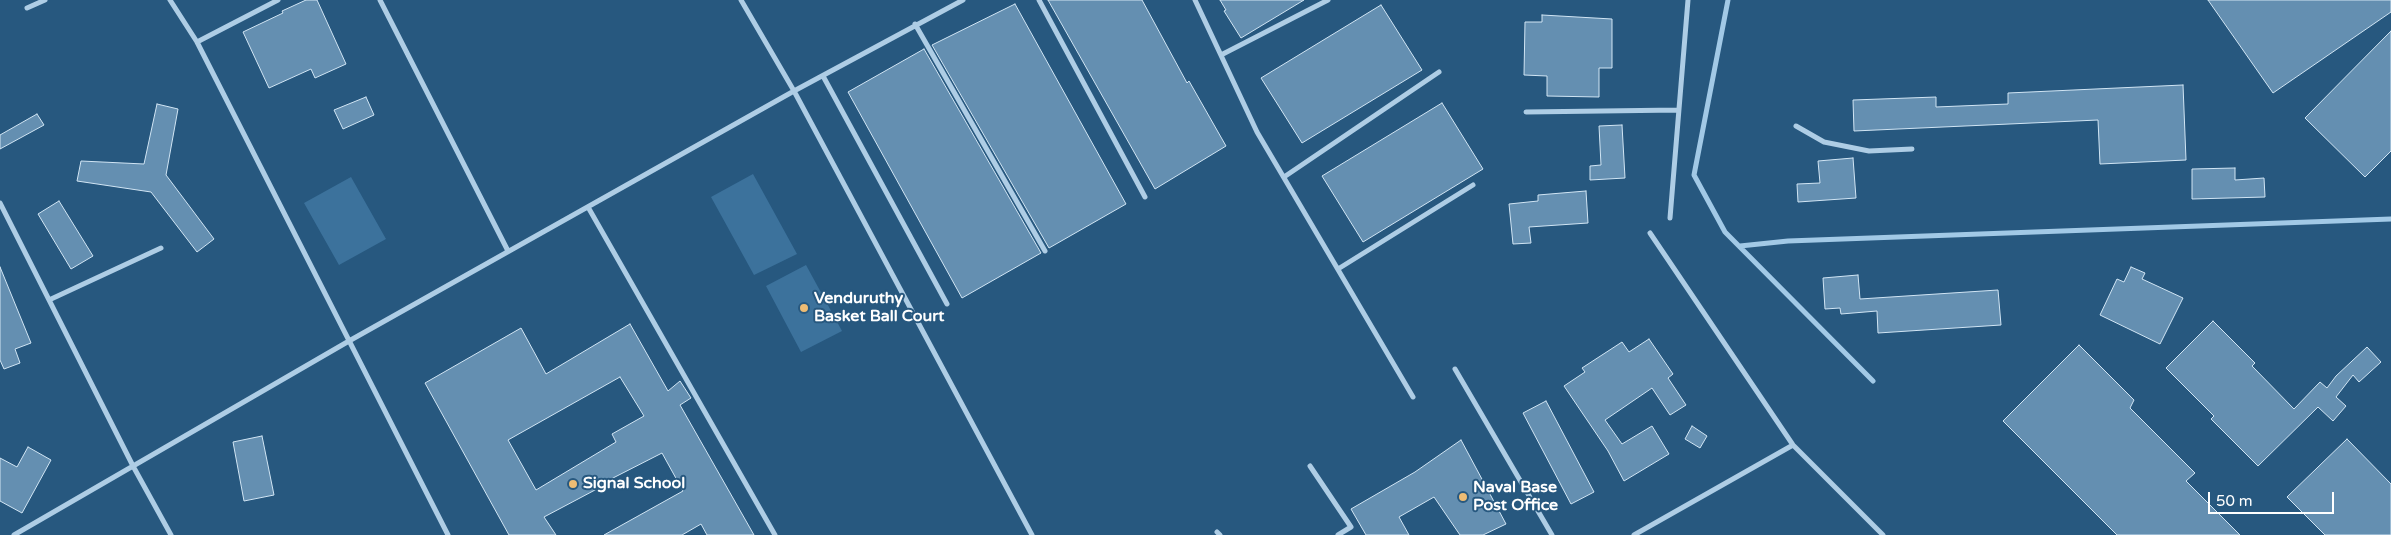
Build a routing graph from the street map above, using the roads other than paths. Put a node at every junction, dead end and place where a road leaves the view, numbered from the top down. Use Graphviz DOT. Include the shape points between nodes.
graph roads {
  1 [pos="46,0"];
  2 [pos="170,0"];
  3 [pos="278,0"];
  4 [pos="380,0"];
  5 [pos="741,0"];
  6 [pos="963,0"];
  7 [pos="1039,0"];
  8 [pos="1195,0"];
  9 [pos="1328,0"];
  10 [pos="1688,0"];
  11 [pos="27,8"];
  12 [pos="916,24"];
  13 [pos="197,42"];
  14 [pos="1221,56"];
  15 [pos="1439,72"];
  16 [pos="823,76"];
  17 [pos="794,91"];
  18 [pos="1678,110"];
  19 [pos="1526,112"];
  20 [pos="1796,126"];
  21 [pos="1912,149"];
  22 [pos="1284,176"];
  23 [pos="1473,185"];
  24 [pos="1146,196"];
  25 [pos="0,203"];
  26 [pos="588,207"];
  27 [pos="1670,218"];
  28 [pos="1650,233"];
  29 [pos="161,248"];
  30 [pos="508,251"];
  31 [pos="1044,251"];
  32 [pos="1338,268"];
  33 [pos="49,300"];
  34 [pos="947,304"];
  35 [pos="349,341"];
  36 [pos="1455,369"];
  37 [pos="1413,396"];
  38 [pos="1793,445"];
  39 [pos="133,466"];
  40 [pos="1310,466"];
  41 [pos="14,535"];
  42 [pos="171,535"];
  43 [pos="448,535"];
  44 [pos="776,535"];
  45 [pos="1032,535"];
  46 [pos="1338,535"];
  47 [pos="1552,535"];
  48 [pos="1634,535"];
  49 [pos="1883,535"];
  1 -- 11 [label="street"];
  2 -- 13 [label="street"];
  3 -- 13 [label="street"];
  4 -- 30 [label="street"];
  5 -- 17 [label="street"];
  6 -- 12 [label="street"];
  7 -- 24 [label="street"];
  8 -- 14 [label="street"];
  9 -- 14 [label="street"];
  10 -- 18 [label="street"];
  12 -- 16 [label="street"];
  12 -- 31 [label="street"];
  13 -- 35 [label="street"];
  14 -- 22 [label="street" via="1257,132"];
  15 -- 22 [label="street"];
  16 -- 17 [label="street"];
  16 -- 34 [label="street"];
  17 -- 26 [label="street"];
  17 -- 45 [label="street"];
  18 -- 19 [label="street"];
  18 -- 27 [label="street"];
  20 -- 21 [label="street" via="1833,144 1869,150"];
  22 -- 32 [label="street"];
  23 -- 32 [label="street"];
  25 -- 33 [label="street"];
  26 -- 30 [label="street"];
  26 -- 44 [label="street"];
  28 -- 38 [label="street"];
  29 -- 33 [label="street"];
  30 -- 35 [label="street"];
  32 -- 37 [label="street"];
  33 -- 39 [label="street"];
  35 -- 39 [label="street"];
  35 -- 43 [label="street"];
  36 -- 47 [label="street"];
  38 -- 48 [label="street"];
  38 -- 49 [label="street"];
  39 -- 41 [label="street"];
  39 -- 42 [label="street"];
  40 -- 46 [label="street" via="1351,527"];
}
